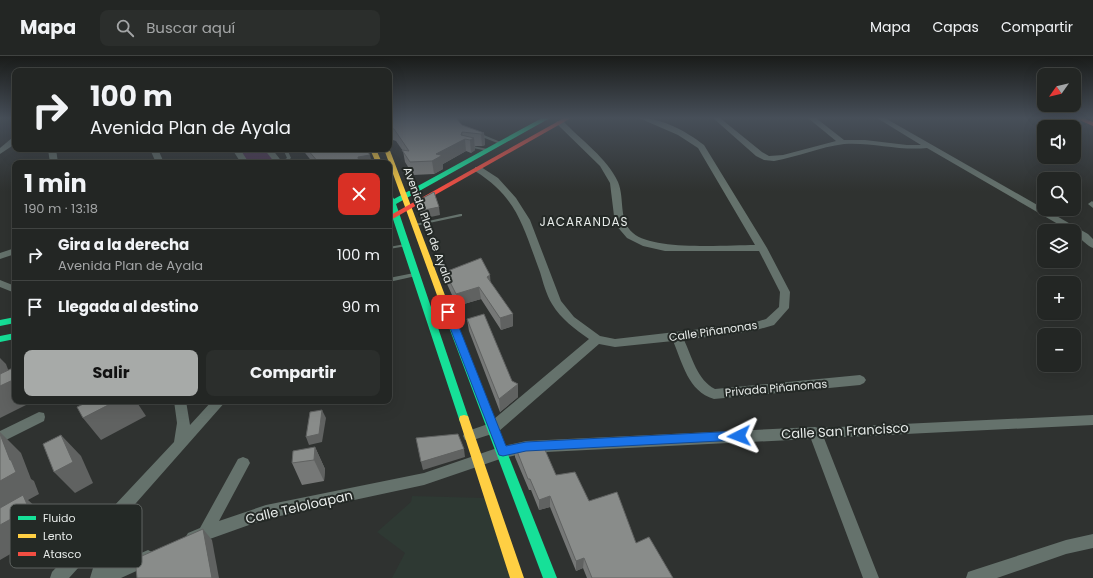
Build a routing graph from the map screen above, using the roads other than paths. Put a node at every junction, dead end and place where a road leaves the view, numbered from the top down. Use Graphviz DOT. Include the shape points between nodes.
graph roads {
  1 [pos="12,142"];
  2 [pos="525,142"];
  3 [pos="583,142"];
  4 [pos="696,142"];
  5 [pos="745,142"];
  6 [pos="841,142"];
  7 [pos="851,142"];
  8 [pos="923,142"];
  9 [pos="501,143"];
  10 [pos="465,146"];
  11 [pos="929,146"];
  12 [pos="488,150"];
  13 [pos="0,152"];
  14 [pos="271,152"];
  15 [pos="277,160"];
  16 [pos="392,161"];
  17 [pos="478,169"];
  18 [pos="403,197"];
  19 [pos="392,200"];
  20 [pos="408,208"];
  21 [pos="460,215"];
  22 [pos="392,217"];
  23 [pos="414,225"];
  24 [pos="392,233"];
  25 [pos="402,235"];
  26 [pos="1089,235"];
  27 [pos="406,245"];
  28 [pos="1093,245"];
  29 [pos="392,247"];
  30 [pos="762,248"];
  31 [pos="12,251"];
  32 [pos="0,256"];
  33 [pos="416,274"];
  34 [pos="392,279"];
  35 [pos="0,283"];
  36 [pos="12,289"];
  37 [pos="12,321"];
  38 [pos="0,323"];
  39 [pos="12,337"];
  40 [pos="677,337"];
  41 [pos="597,339"];
  42 [pos="0,340"];
  43 [pos="860,380"];
  44 [pos="181,404"];
  45 [pos="217,404"];
  46 [pos="39,417"];
  47 [pos="1093,420"];
  48 [pos="493,428"];
  49 [pos="815,432"];
  50 [pos="470,436"];
  51 [pos="0,437"];
  52 [pos="180,444"];
  53 [pos="503,452"];
  54 [pos="478,460"];
  55 [pos="243,463"];
  56 [pos="124,504"];
  57 [pos="206,532"];
  58 [pos="1093,541"];
  59 [pos="178,544"];
  60 [pos="158,554"];
  61 [pos="142,561"];
  62 [pos="67,568"];
  63 [pos="101,568"];
  64 [pos="125,568"];
  65 [pos="58,578"];
  66 [pos="98,578"];
  67 [pos="102,578"];
  68 [pos="517,578"];
  69 [pos="550,578"];
  70 [pos="871,578"];
  71 [pos="974,578"];
  1 -- 13 [label="street"];
  2 -- 17 [label="main road"];
  3 -- 30 [label="street" via="603,165 614,183 620,224 630,236 646,244 665,248"];
  4 -- 30 [label="street, Calle Piñanonas"];
  5 -- 6 [label="street" via="766,158 784,157"];
  7 -- 11 [label="street" via="915,148"];
  8 -- 11 [label="street"];
  9 -- 12 [label="main road"];
  10 -- 12 [label="lane"];
  11 -- 26 [label="street"];
  12 -- 18 [label="main road"];
  14 -- 15 [label="street"];
  16 -- 18 [label="main road, Avenida Plan de Ayala"];
  17 -- 20 [label="main road"];
  17 -- 41 [label="street" via="495,180 515,203 525,220 556,302 570,320"];
  18 -- 19 [label="main road"];
  18 -- 20 [label="main road, Avenida Plan de Ayala"];
  20 -- 22 [label="main road"];
  20 -- 23 [label="main road, Avenida Plan de Ayala"];
  21 -- 23 [label="lane"];
  22 -- 25 [label="main road"];
  23 -- 48 [label="main road, Avenida Plan de Ayala"];
  24 -- 25 [label="main road"];
  25 -- 27 [label="main road"];
  26 -- 28 [label="street"];
  27 -- 29 [label="lane"];
  27 -- 33 [label="main road"];
  30 -- 40 [label="street, Calle Piñanonas" via="785,292 784,308 770,322 753,327"];
  31 -- 32 [label="street"];
  33 -- 34 [label="lane"];
  33 -- 50 [label="main road"];
  35 -- 36 [label="street"];
  37 -- 38 [label="main road"];
  39 -- 42 [label="main road"];
  40 -- 41 [label="street, Calle Piñanonas" via="615,343"];
  40 -- 43 [label="street, Privada Piñanonas" via="697,382 704,390 714,394"];
  41 -- 48 [label="street"];
  44 -- 52 [label="street" via="184,423"];
  45 -- 52 [label="street"];
  46 -- 51 [label="street"];
  47 -- 49 [label="street, Calle San Francisco"];
  48 -- 50 [label="street"];
  48 -- 53 [label="main road, Avenida Plan de Ayala"];
  49 -- 53 [label="street, Calle San Francisco" via="526,447"];
  49 -- 70 [label="street"];
  50 -- 54 [label="main road"];
  52 -- 56 [label="street"];
  53 -- 54 [label="street, Calle San Francisco"];
  53 -- 69 [label="main road, Avenida Plan de Ayala"];
  54 -- 57 [label="street, Calle Teloloapan" via="424,479 266,512"];
  54 -- 68 [label="main road"];
  55 -- 57 [label="street"];
  57 -- 59 [label="street, Calle Teloloapan"];
  58 -- 71 [label="street" via="1066,547"];
  60 -- 61 [label="street"];
  62 -- 65 [label="street"];
  63 -- 66 [label="street"];
  64 -- 67 [label="street"];
}
